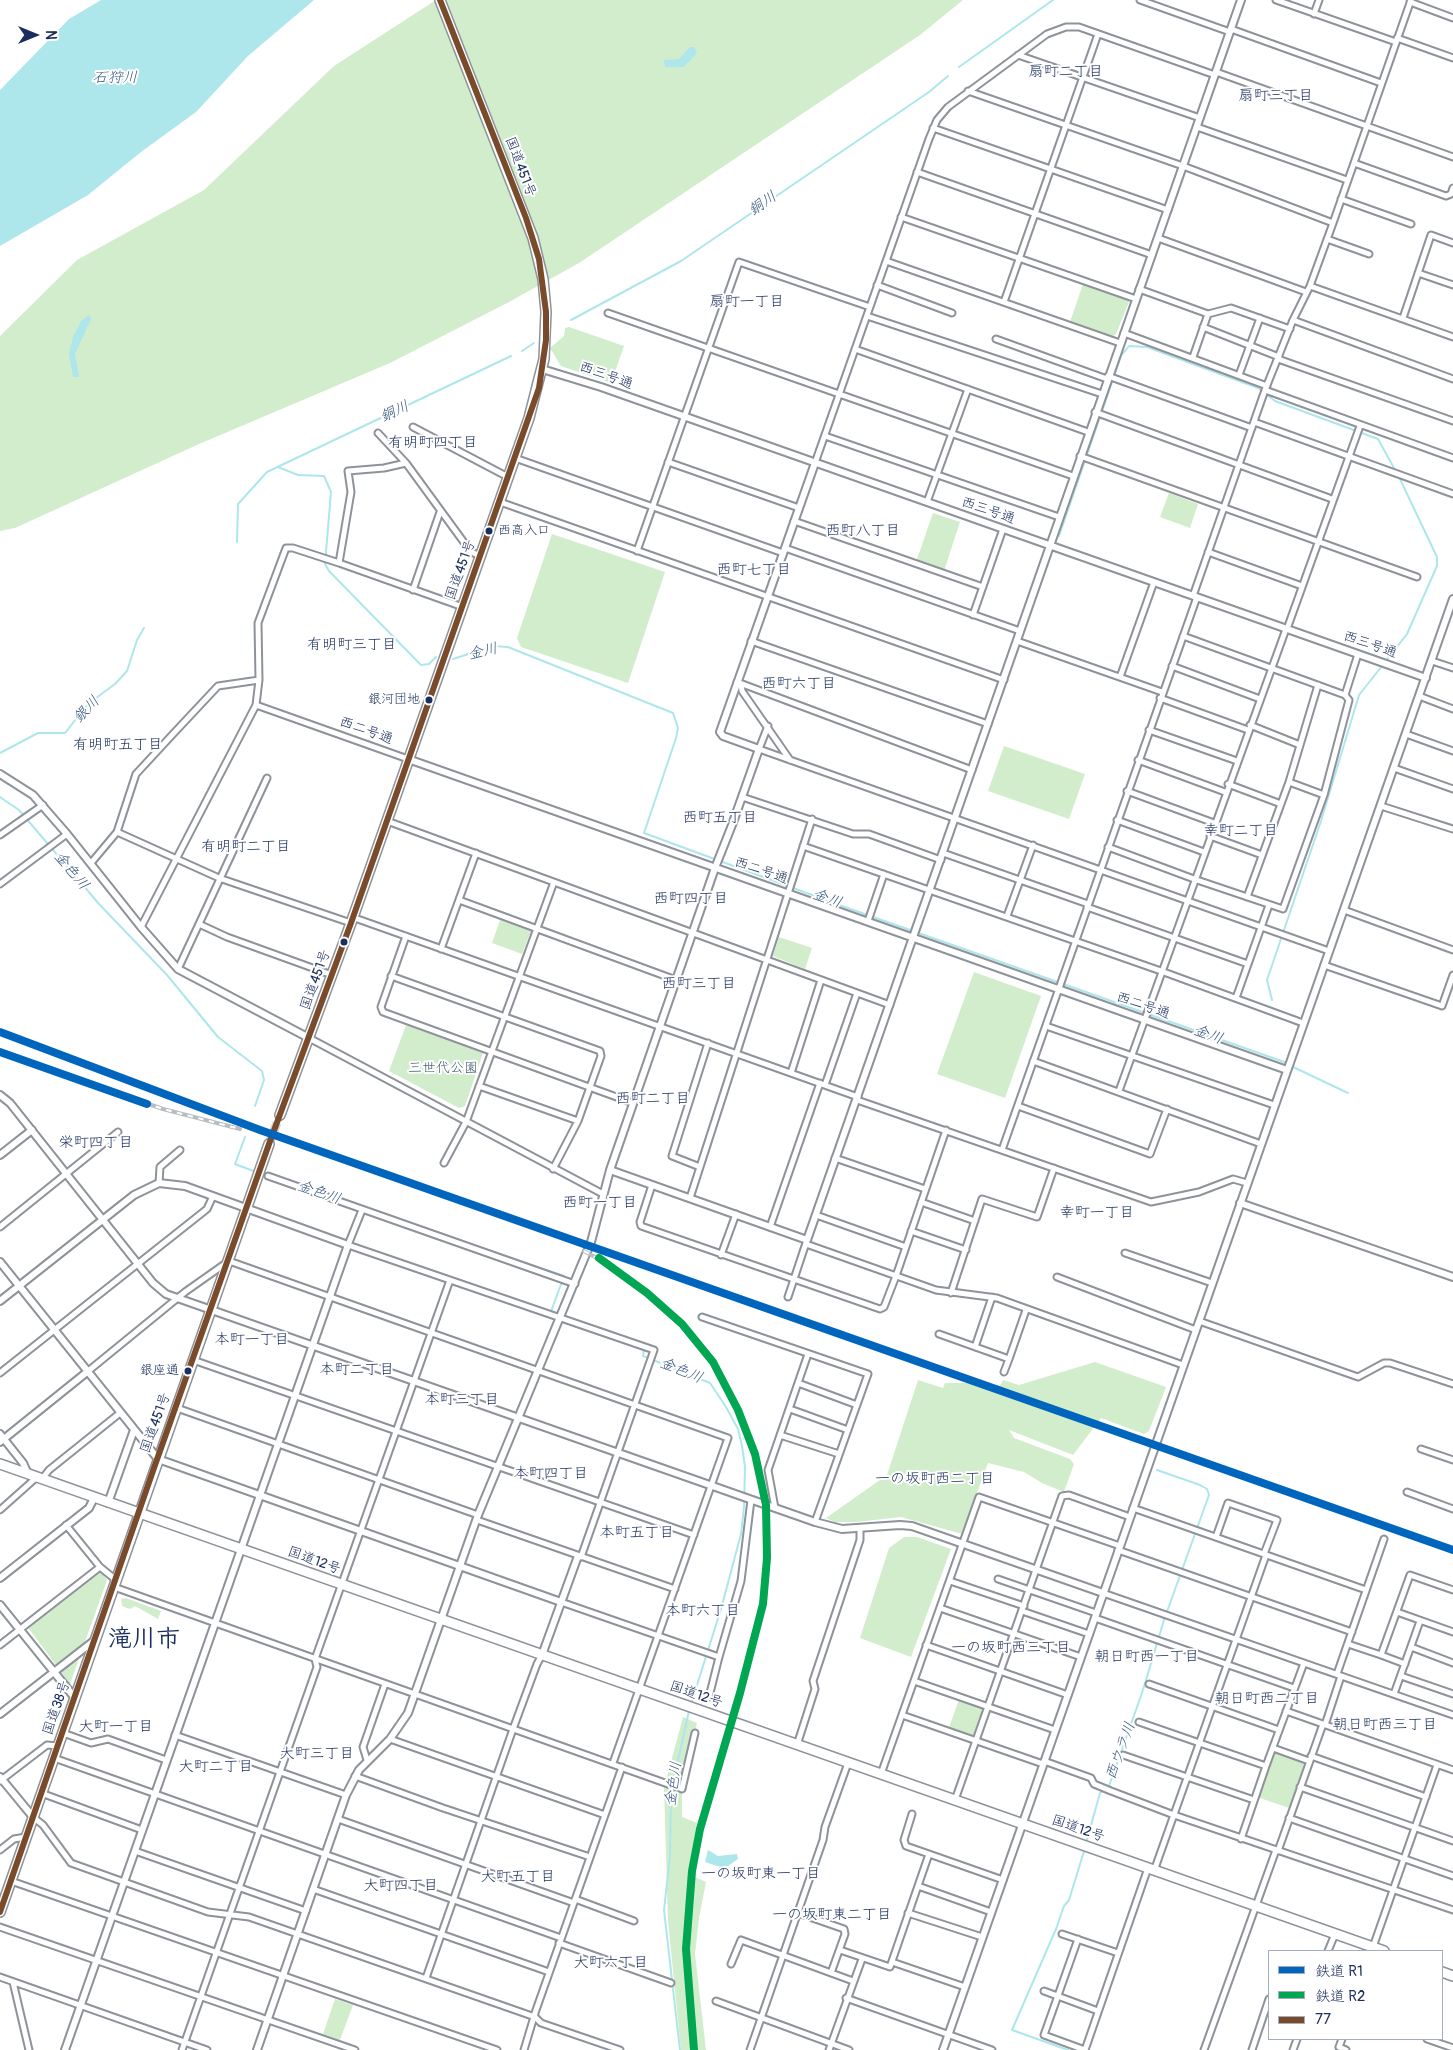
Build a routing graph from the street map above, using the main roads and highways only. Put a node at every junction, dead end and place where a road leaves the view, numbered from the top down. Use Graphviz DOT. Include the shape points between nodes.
graph roads {
  1 [pos="440,0"];
  2 [pos="280,1115"];
  3 [pos="269,1144"];
  4 [pos="0,1464"];
  5 [pos="140,1514"];
  6 [pos="0,1912"];
  7 [pos="1380,1950"];
  1 -- 2 [label="highway, 国道451号" via="533,238 545,300 546,340 542,370 530,418"];
  3 -- 5 [label="highway, 国道451号"];
  4 -- 5 [label="highway, 国道12号"];
  5 -- 6 [label="highway, 国道38号"];
  5 -- 7 [label="highway, 国道12号"];
}
